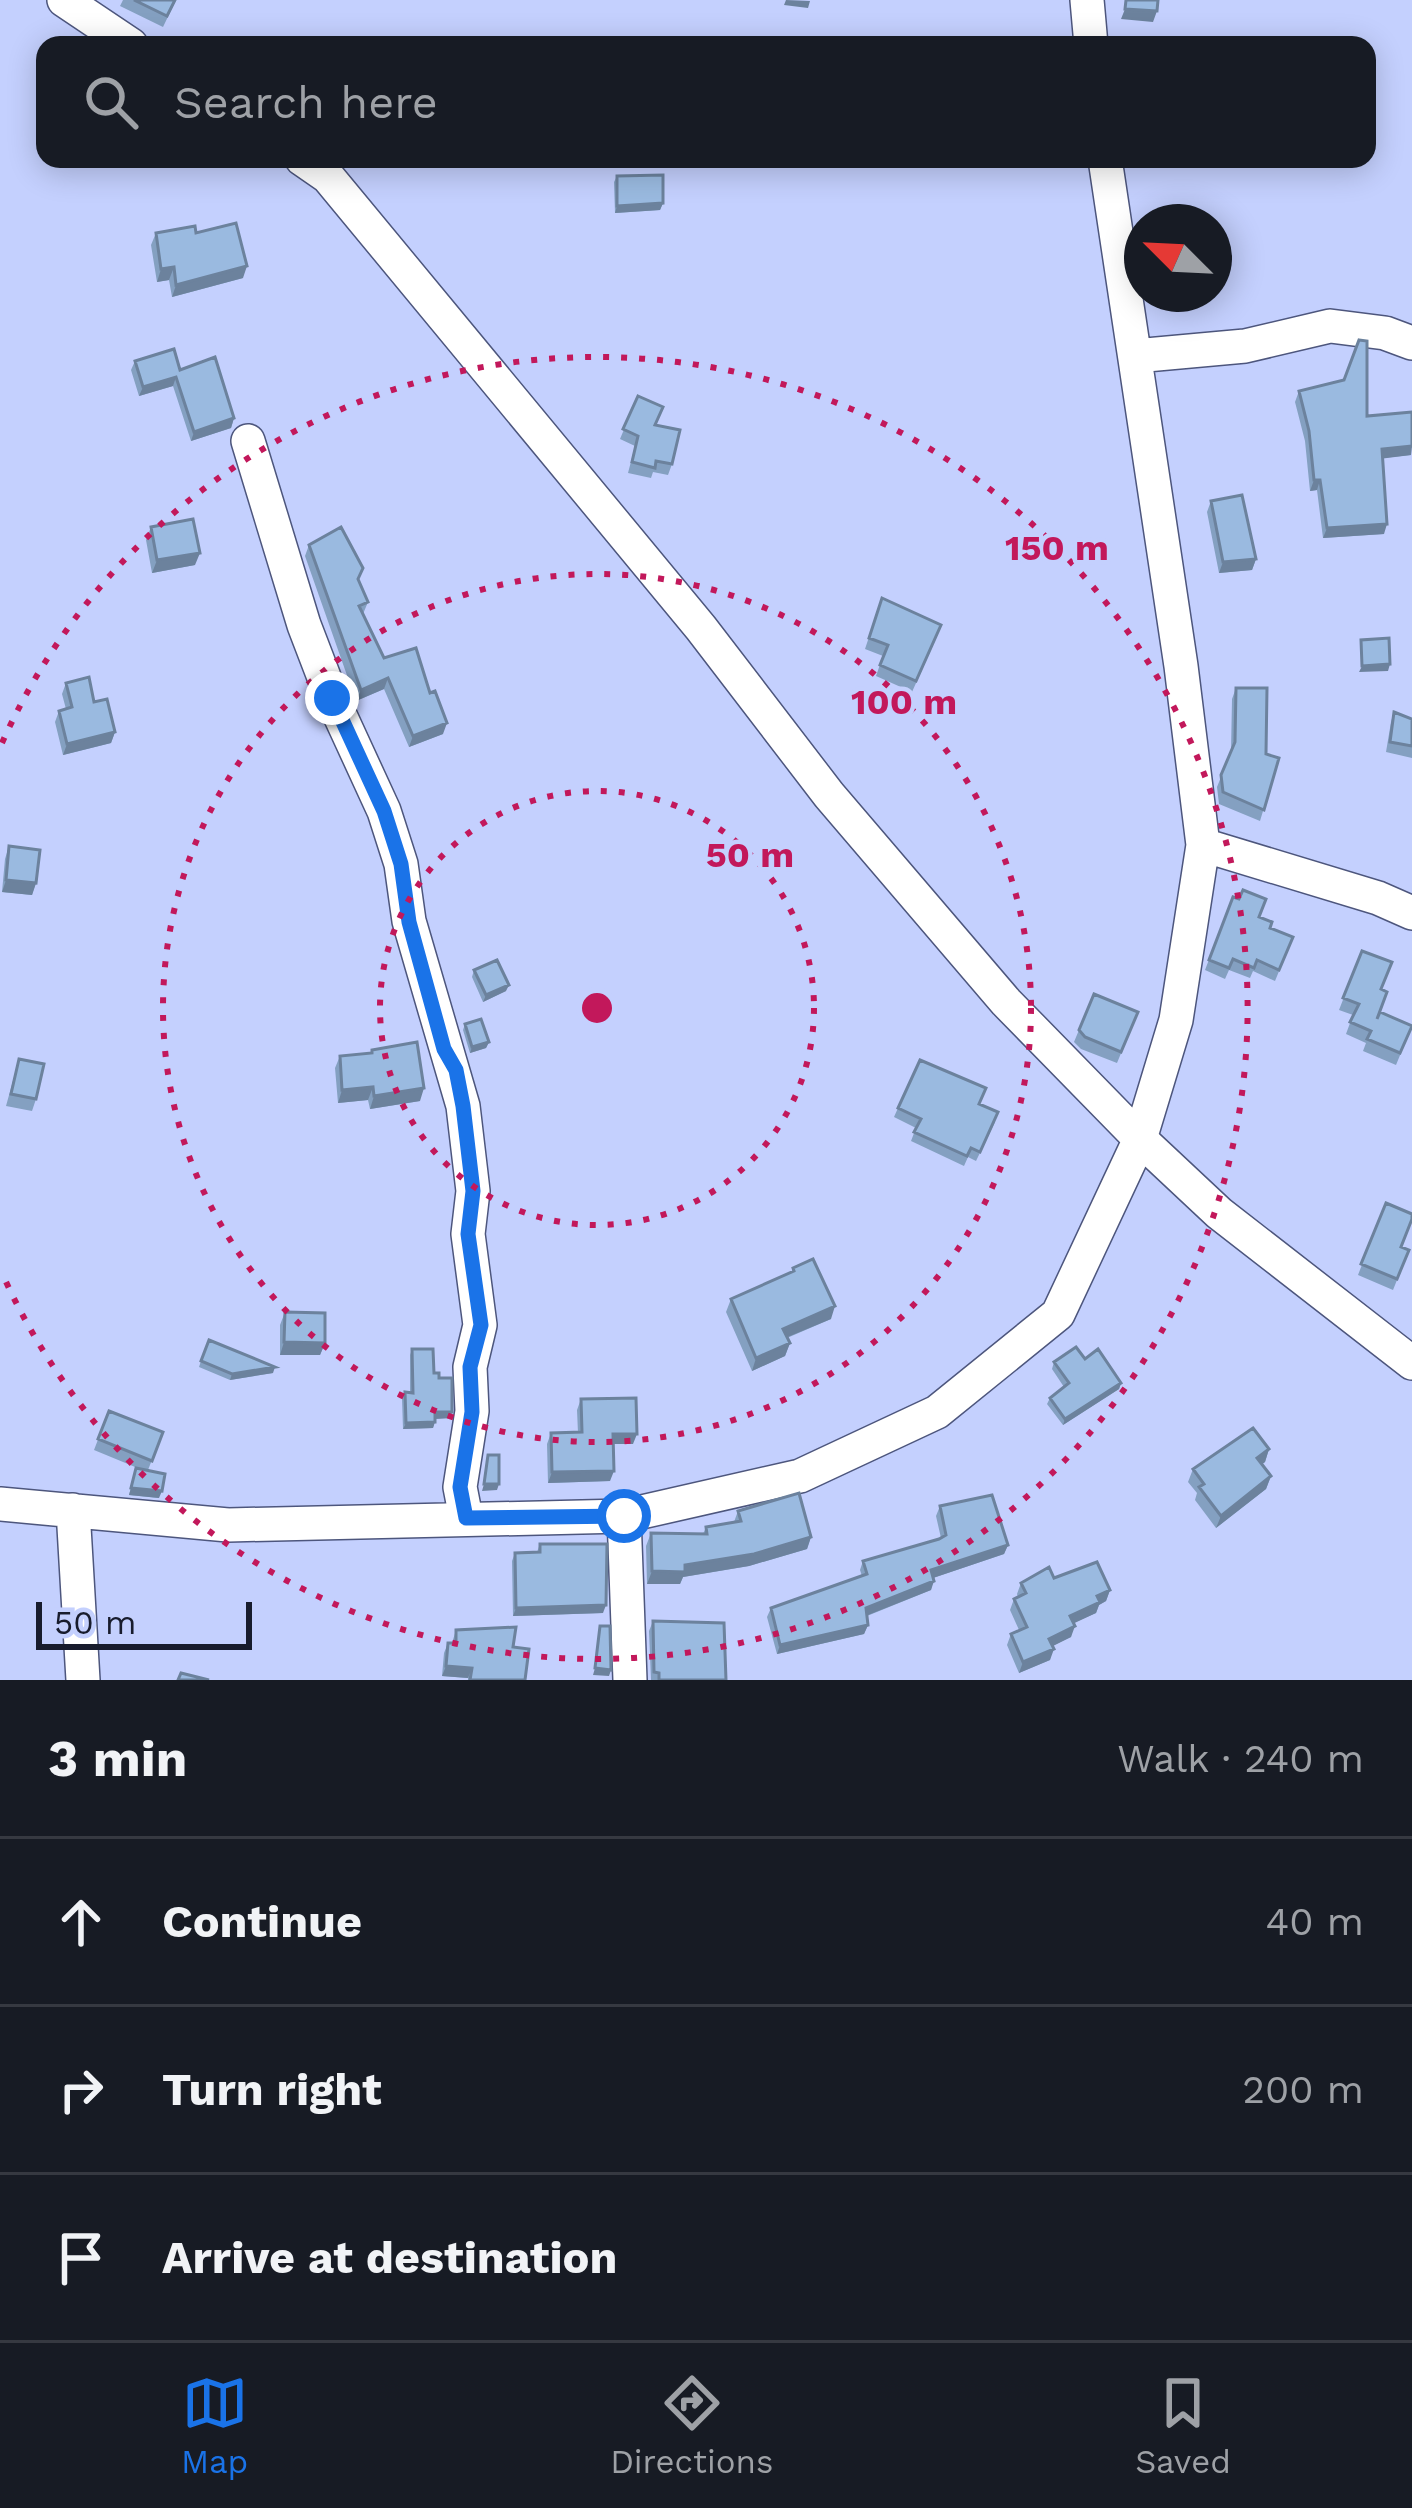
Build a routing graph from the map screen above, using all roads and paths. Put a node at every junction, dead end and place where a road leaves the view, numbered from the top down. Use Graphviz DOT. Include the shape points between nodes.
graph roads {
  1 [pos="64,0"];
  2 [pos="1087,0"];
  3 [pos="117,36"];
  4 [pos="1090,36"];
  5 [pos="315,168"];
  6 [pos="1106,168"];
  7 [pos="1412,344"];
  8 [pos="1135,356"];
  9 [pos="248,442"];
  10 [pos="1203,845"];
  11 [pos="1412,913"];
  12 [pos="1140,1139"];
  13 [pos="1412,1364"];
  14 [pos="0,1504"];
  15 [pos="73,1510"];
  16 [pos="624,1516"];
  17 [pos="466,1518"];
  18 [pos="83,1680"];
  19 [pos="630,1680"];
  1 -- 3 [label="street"];
  2 -- 4 [label="street"];
  5 -- 12 [label="street" via="701,628 829,795 1006,1002"];
  6 -- 8 [label="street"];
  7 -- 8 [label="street" via="1330,326 1246,346"];
  8 -- 10 [label="street"];
  9 -- 17 [label="street" via="304,625 384,811 456,1070 481,1325 460,1487"];
  10 -- 11 [label="street"];
  10 -- 12 [label="street" via="1176,1020"];
  12 -- 13 [label="street" via="1219,1213"];
  12 -- 16 [label="street" via="1058,1314 937,1412 800,1476"];
  14 -- 15 [label="street"];
  15 -- 17 [label="street" via="228,1525"];
  15 -- 18 [label="street"];
  16 -- 17 [label="street"];
  16 -- 19 [label="street"];
}
